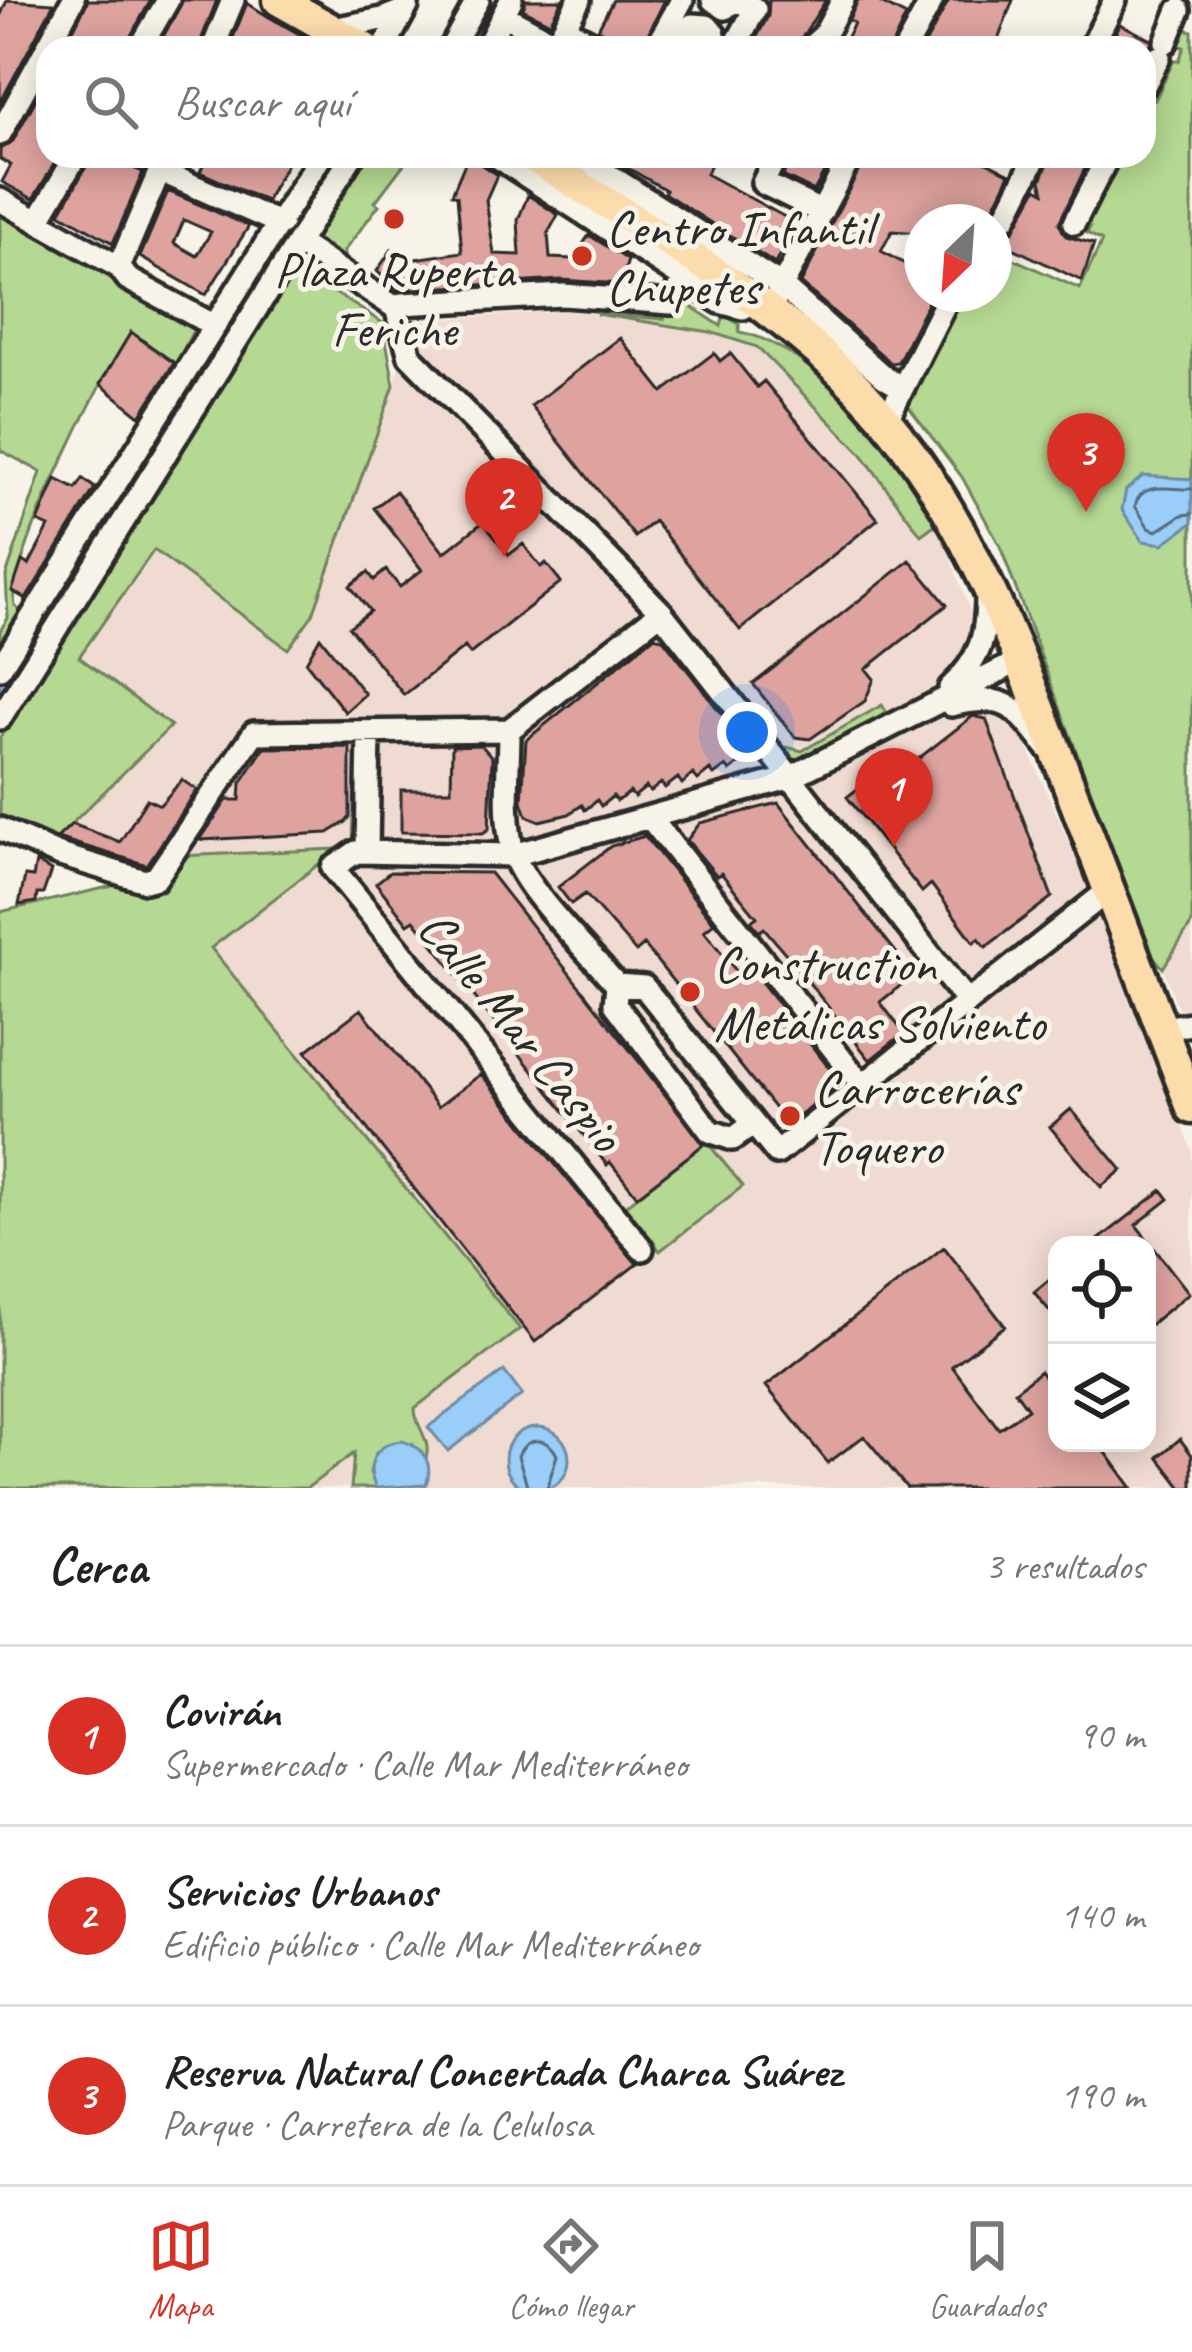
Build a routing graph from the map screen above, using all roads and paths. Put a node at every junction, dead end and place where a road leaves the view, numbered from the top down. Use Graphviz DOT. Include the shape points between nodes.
graph roads {
  1 [pos="73,0"];
  2 [pos="168,0"];
  3 [pos="233,0"];
  4 [pos="279,0"];
  5 [pos="478,0"];
  6 [pos="579,0"];
  7 [pos="682,0"];
  8 [pos="843,0"];
  9 [pos="932,0"];
  10 [pos="1115,0"];
  11 [pos="1182,4"];
  12 [pos="408,5"];
  13 [pos="507,8"];
  14 [pos="707,21"];
  15 [pos="564,28"];
  16 [pos="53,36"];
  17 [pos="147,36"];
  18 [pos="218,36"];
  19 [pos="337,36"];
  20 [pos="350,36"];
  21 [pos="391,36"];
  22 [pos="458,36"];
  23 [pos="492,36"];
  24 [pos="545,36"];
  25 [pos="559,36"];
  26 [pos="579,36"];
  27 [pos="679,36"];
  28 [pos="740,36"];
  29 [pos="820,36"];
  30 [pos="912,36"];
  31 [pos="1097,36"];
  32 [pos="1156,61"];
  33 [pos="36,67"];
  34 [pos="0,84"];
  35 [pos="20,96"];
  36 [pos="0,134"];
  37 [pos="69,168"];
  38 [pos="161,168"];
  39 [pos="173,168"];
  40 [pos="314,168"];
  41 [pos="345,168"];
  42 [pos="514,168"];
  43 [pos="552,168"];
  44 [pos="595,168"];
  45 [pos="770,168"];
  46 [pos="844,168"];
  47 [pos="1030,168"];
  48 [pos="1102,168"];
  49 [pos="0,200"];
  50 [pos="1012,206"];
  51 [pos="822,212"];
  52 [pos="38,221"];
  53 [pos="1074,223"];
  54 [pos="280,224"];
  55 [pos="298,243"];
  56 [pos="119,267"];
  57 [pos="684,279"];
  58 [pos="768,299"];
  59 [pos="396,308"];
  60 [pos="941,312"];
  61 [pos="215,326"];
  62 [pos="902,388"];
  63 [pos="886,421"];
  64 [pos="986,587"];
  65 [pos="661,612"];
  66 [pos="1021,661"];
  67 [pos="0,668"];
  68 [pos="921,711"];
  69 [pos="0,718"];
  70 [pos="509,730"];
  71 [pos="368,731"];
  72 [pos="1059,762"];
  73 [pos="789,778"];
  74 [pos="651,819"];
  75 [pos="0,829"];
  76 [pos="367,852"];
  77 [pos="514,855"];
  78 [pos="1108,890"];
  79 [pos="617,985"];
  80 [pos="967,1002"];
  81 [pos="1177,1026"];
  82 [pos="862,1085"];
  83 [pos="1192,1108"];
  84 [pos="752,1124"];
  85 [pos="642,1249"];
  1 -- 16 [label="street"];
  2 -- 17 [label="street"];
  3 -- 18 [label="street"];
  4 -- 19 [label="highway"];
  5 -- 22 [label="street"];
  6 -- 15 [label="street"];
  7 -- 14 [label="street"];
  8 -- 29 [label="street"];
  9 -- 30 [label="street"];
  10 -- 31 [label="street"];
  11 -- 32 [label="street"];
  12 -- 20 [label="street"];
  12 -- 21 [label="street"];
  13 -- 23 [label="street"];
  13 -- 24 [label="street"];
  14 -- 27 [label="street"];
  14 -- 28 [label="street" via="754,9"];
  15 -- 25 [label="street"];
  15 -- 26 [label="street"];
  33 -- 35 [label="street"];
  34 -- 35 [label="street"];
  35 -- 36 [label="street"];
  37 -- 52 [label="street"];
  38 -- 56 [label="street"];
  39 -- 54 [label="street"];
  40 -- 54 [label="street"];
  41 -- 55 [label="street"];
  42 -- 57 [label="street"];
  43 -- 58 [label="highway"];
  44 -- 58 [label="street"];
  45 -- 51 [label="street" via="763,183"];
  46 -- 51 [label="street"];
  47 -- 50 [label="street"];
  48 -- 53 [label="street"];
  49 -- 52 [label="street"];
  51 -- 58 [label="street"];
  52 -- 56 [label="street"];
  54 -- 61 [label="street"];
  55 -- 59 [label="street"];
  55 -- 69 [label="street"];
  56 -- 61 [label="street"];
  57 -- 58 [label="street" via="743,308"];
  57 -- 59 [label="street" via="671,303 563,296"];
  58 -- 62 [label="street"];
  58 -- 63 [label="highway"];
  59 -- 65 [label="street" via="410,356"];
  60 -- 62 [label="street"];
  61 -- 67 [label="street"];
  62 -- 63 [label="street"];
  63 -- 64 [label="highway" via="950,508"];
  64 -- 66 [label="highway"];
  64 -- 68 [label="street" via="987,630 977,659"];
  65 -- 70 [label="street"];
  65 -- 73 [label="street"];
  66 -- 68 [label="street"];
  66 -- 72 [label="highway"];
  68 -- 72 [label="street" via="984,698 1008,703"];
  68 -- 73 [label="street"];
  70 -- 71 [label="street"];
  70 -- 77 [label="street"];
  71 -- 75 [label="street" via="254,733 157,878 119,874"];
  71 -- 76 [label="street"];
  72 -- 78 [label="highway"];
  73 -- 74 [label="street"];
  73 -- 80 [label="street"];
  74 -- 77 [label="street"];
  74 -- 82 [label="street"];
  76 -- 77 [label="street"];
  76 -- 85 [label="street, Calle Mar Caspio" via="333,868"];
  77 -- 79 [label="street"];
  78 -- 80 [label="street"];
  78 -- 81 [label="highway"];
  79 -- 84 [label="street" via="644,986"];
  79 -- 84 [label="street" via="615,1004 710,1131 733,1139"];
  80 -- 82 [label="street"];
  81 -- 83 [label="highway"];
  82 -- 84 [label="street" via="777,1153"];
}
